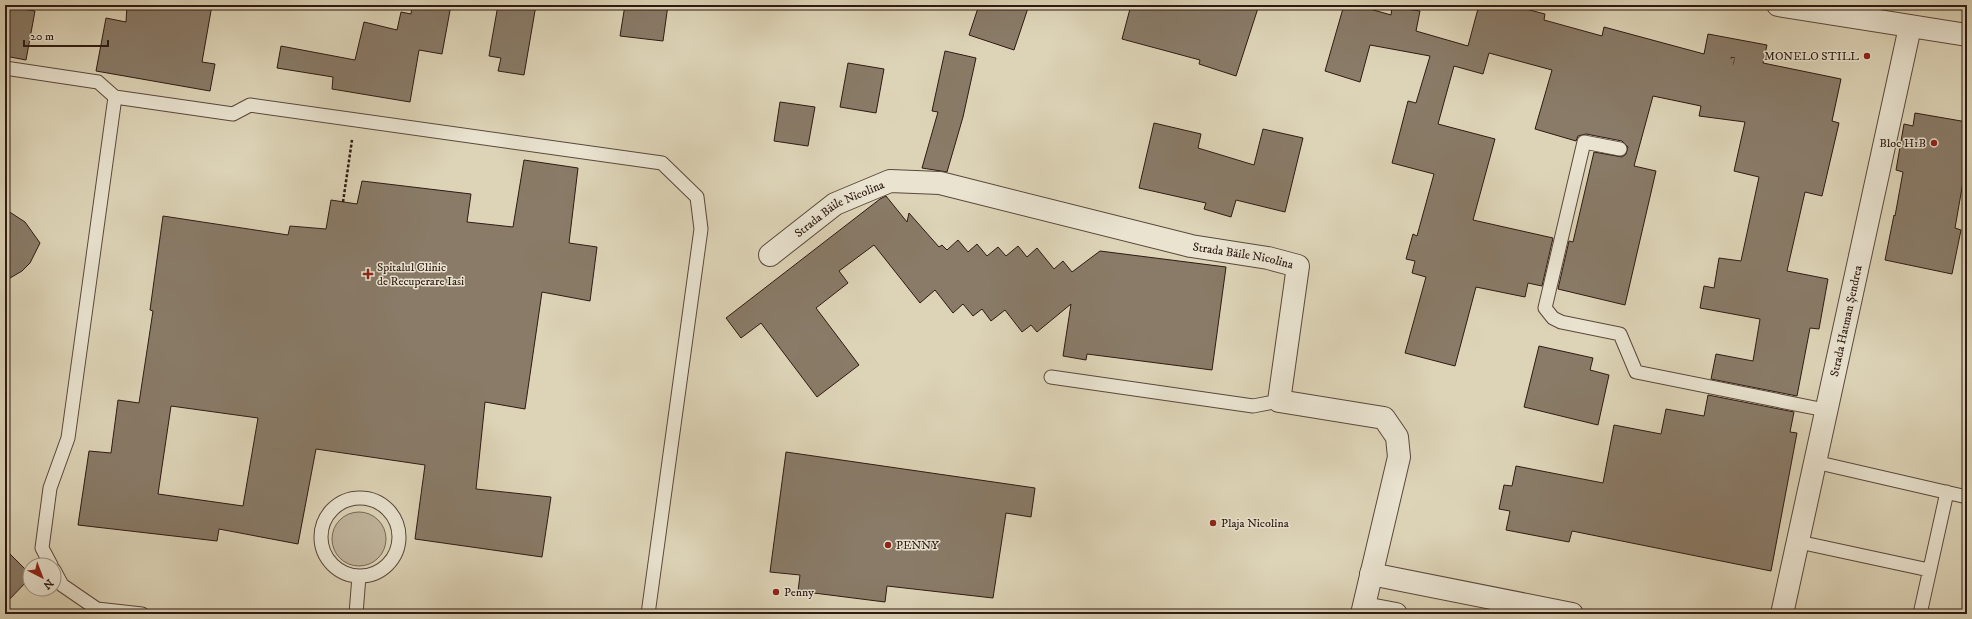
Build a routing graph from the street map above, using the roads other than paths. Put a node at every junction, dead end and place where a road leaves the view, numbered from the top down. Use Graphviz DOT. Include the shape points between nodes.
graph roads {
  1 [pos="1778,5"];
  2 [pos="1910,28"];
  3 [pos="1967,35"];
  4 [pos="5,68"];
  5 [pos="115,97"];
  6 [pos="1620,149"];
  7 [pos="770,254"];
  8 [pos="1051,377"];
  9 [pos="1279,401"];
  10 [pos="1825,410"];
  11 [pos="1815,462"];
  12 [pos="1947,492"];
  13 [pos="1967,497"];
  14 [pos="1799,542"];
  15 [pos="47,557"];
  16 [pos="1929,570"];
  17 [pos="1371,574"];
  18 [pos="359,576"];
  19 [pos="62,585"];
  20 [pos="1363,611"];
  21 [pos="142,614"];
  22 [pos="356,614"];
  23 [pos="648,614"];
  24 [pos="1396,614"];
  25 [pos="1572,614"];
  26 [pos="1782,614"];
  27 [pos="1920,614"];
  1 -- 2 [label="street"];
  2 -- 3 [label="street"];
  2 -- 10 [label="street, Strada Hatman Șendrea"];
  4 -- 5 [label="lane" via="98,82"];
  5 -- 15 [label="lane" via="68,438 50,488 42,548"];
  5 -- 23 [label="lane" via="233,114 250,104 662,163 696,197 701,229"];
  6 -- 10 [label="lane" via="1584,142 1546,308 1553,318 1561,322 1620,334 1636,372"];
  7 -- 9 [label="street, Strada Băile Nicolina" via="835,204 890,181 940,183 1191,246 1268,258 1298,266"];
  8 -- 9 [label="lane" via="1253,406"];
  9 -- 17 [label="street" via="1384,418 1397,437 1399,457"];
  10 -- 11 [label="street, Strada Hatman Șendrea"];
  11 -- 12 [label="lane"];
  11 -- 14 [label="street, Strada Hatman Șendrea"];
  12 -- 13 [label="lane"];
  12 -- 16 [label="lane"];
  14 -- 16 [label="lane"];
  14 -- 26 [label="street, Strada Hatman Șendrea"];
  16 -- 27 [label="lane"];
  17 -- 20 [label="street"];
  17 -- 25 [label="street"];
  18 -- 18 [label="lane" via="373,574 385,567 393,557 398,544 398,529 392,516 383,506 360,498 347,500 335,507 321,530 321,544 326,557 334,567 346,574"];
  18 -- 22 [label="lane"];
  19 -- 21 [label="lane" via="97,609"];
  20 -- 24 [label="street"];
}
